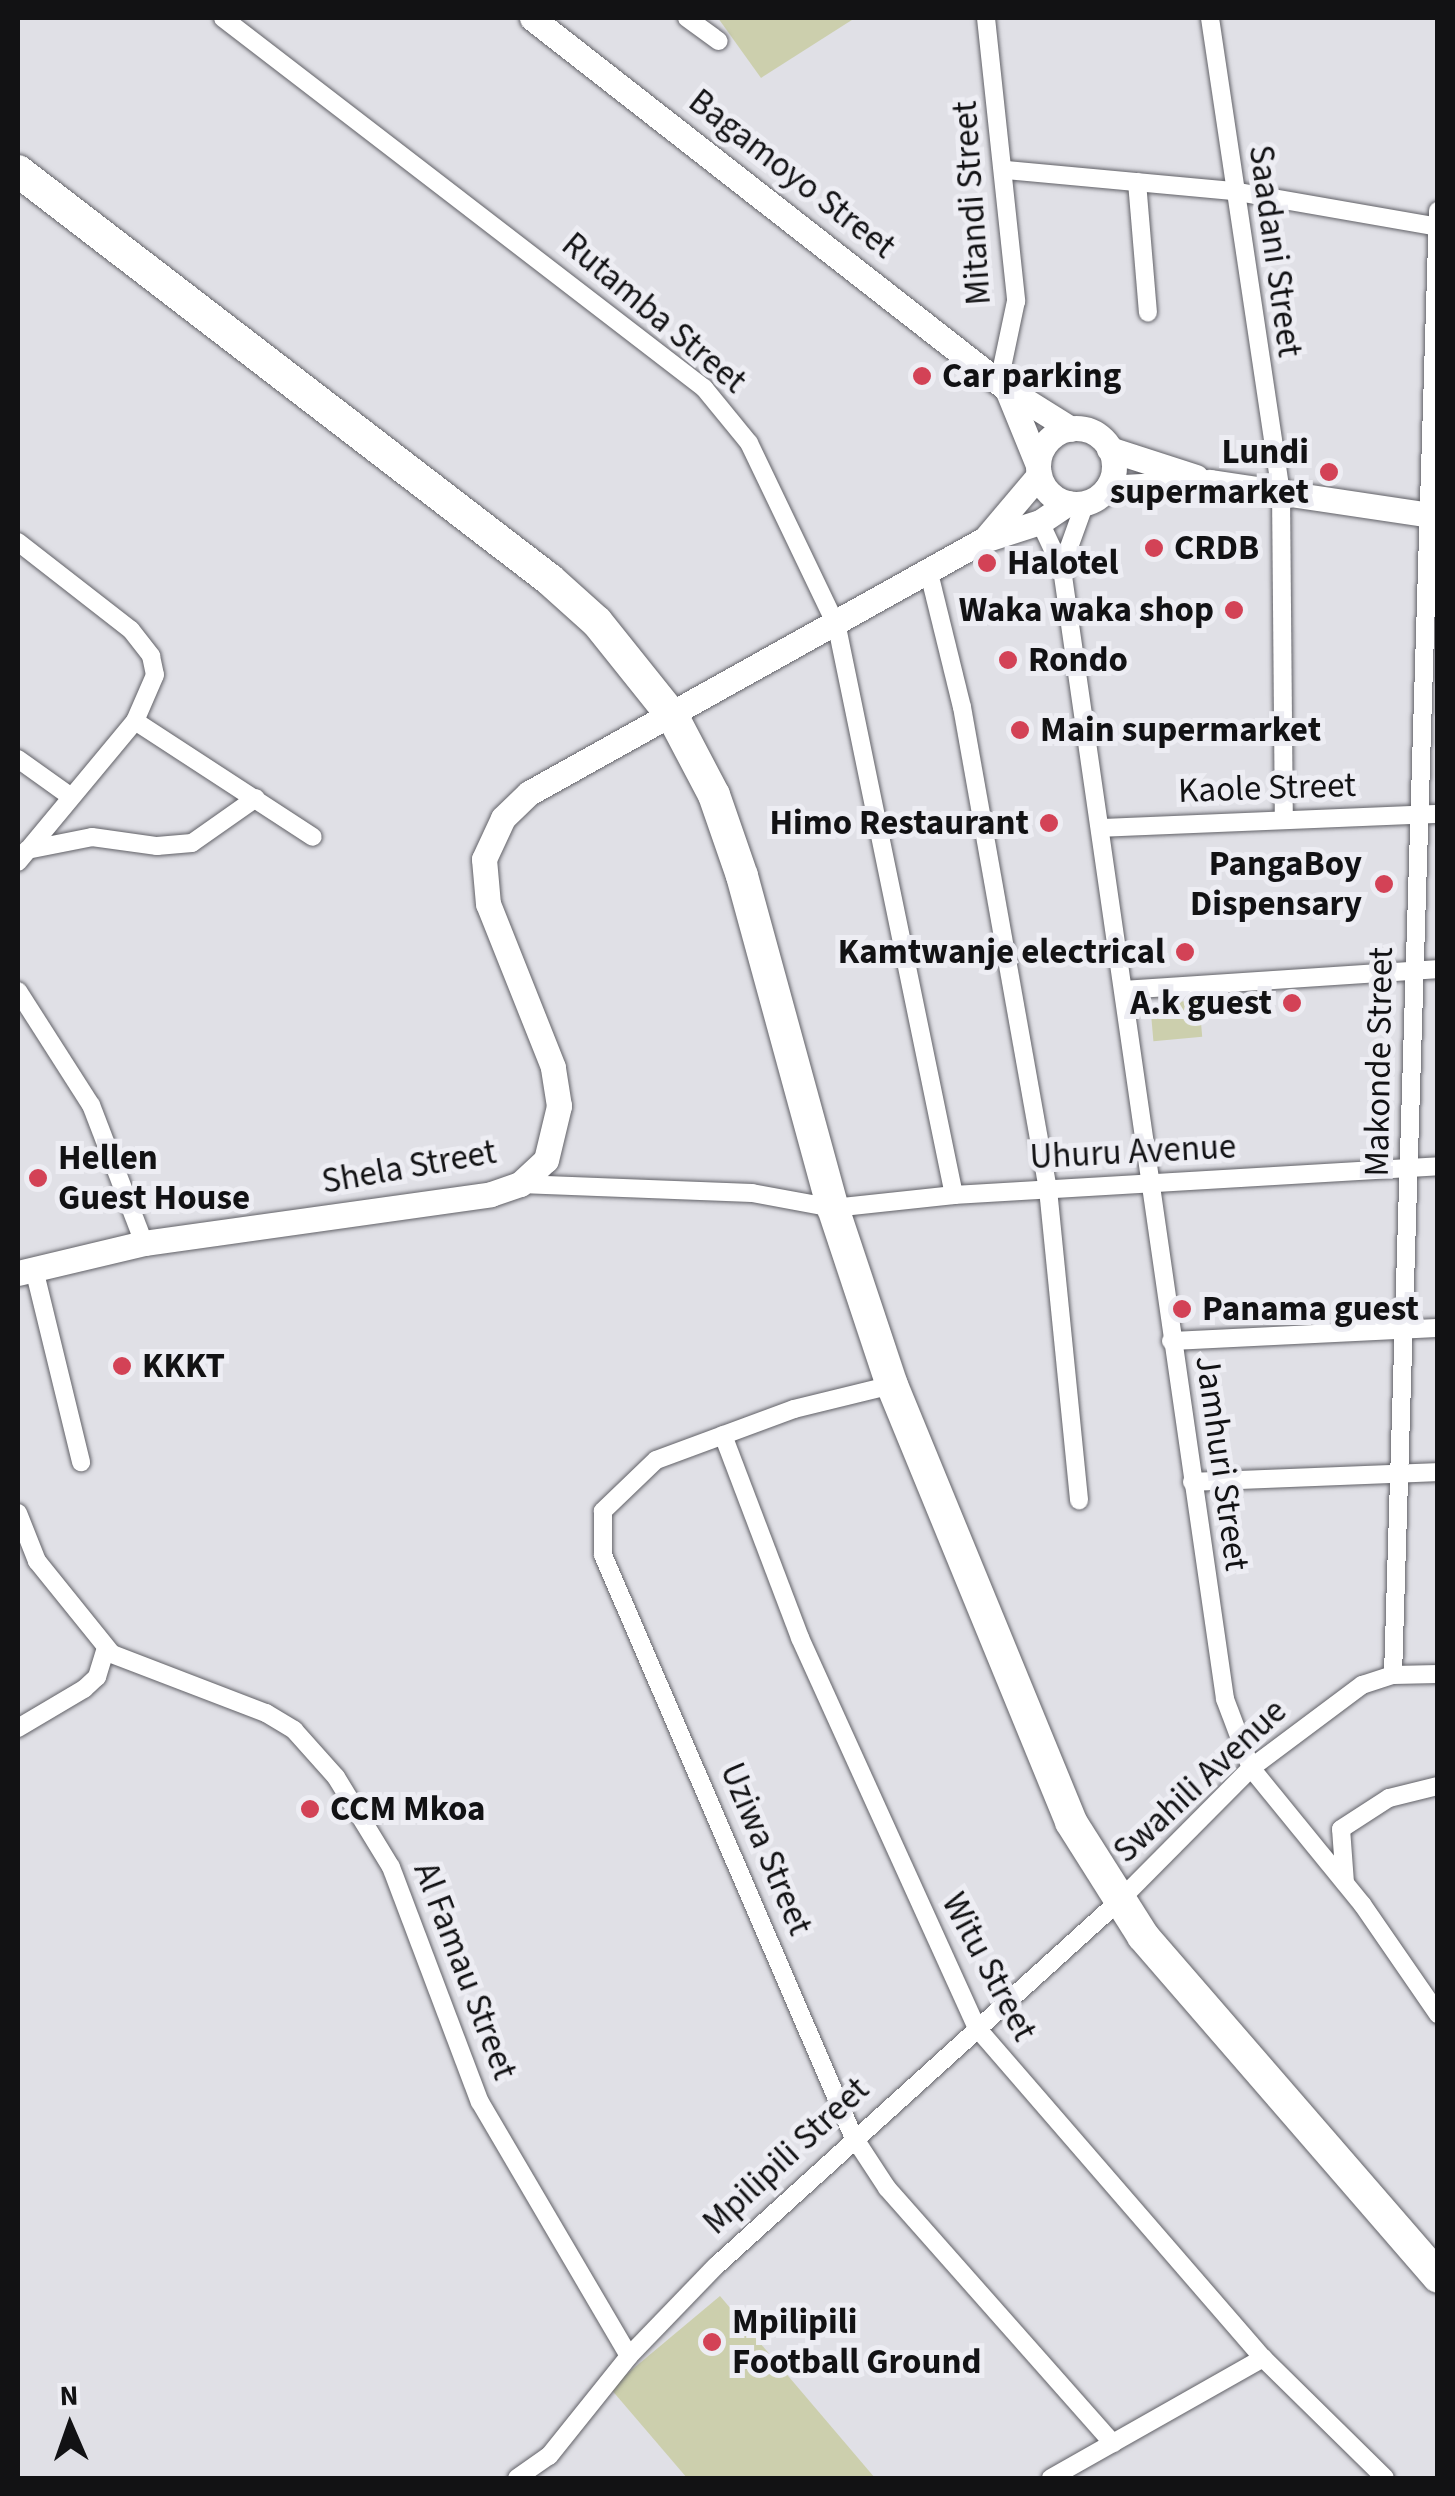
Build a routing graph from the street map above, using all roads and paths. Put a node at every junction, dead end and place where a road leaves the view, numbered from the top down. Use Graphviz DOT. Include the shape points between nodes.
graph roads {
  1 [pos="224,18"];
  2 [pos="532,18"];
  3 [pos="687,18"];
  4 [pos="986,18"];
  5 [pos="1210,18"];
  6 [pos="719,42"];
  7 [pos="1007,170"];
  8 [pos="18,171"];
  9 [pos="1138,182"];
  10 [pos="1232,191"];
  11 [pos="1438,210"];
  12 [pos="1437,227"];
  13 [pos="1148,313"];
  14 [pos="1003,385"];
  15 [pos="1071,429"];
  16 [pos="1109,449"];
  17 [pos="1038,470"];
  18 [pos="1210,482"];
  19 [pos="1107,488"];
  20 [pos="1281,492"];
  21 [pos="1076,503"];
  22 [pos="1432,516"];
  23 [pos="1040,522"];
  24 [pos="985,540"];
  25 [pos="18,542"];
  26 [pos="1062,569"];
  27 [pos="929,572"];
  28 [pos="837,627"];
  29 [pos="673,717"];
  30 [pos="135,721"];
  31 [pos="18,759"];
  32 [pos="68,794"];
  33 [pos="256,798"];
  34 [pos="1428,814"];
  35 [pos="1284,820"];
  36 [pos="1100,828"];
  37 [pos="313,837"];
  38 [pos="22,856"];
  39 [pos="1438,969"];
  40 [pos="1414,970"];
  41 [pos="1124,990"];
  42 [pos="18,992"];
  43 [pos="1438,1166"];
  44 [pos="1410,1168"];
  45 [pos="520,1184"];
  46 [pos="1148,1184"];
  47 [pos="1048,1189"];
  48 [pos="954,1194"];
  49 [pos="833,1208"];
  50 [pos="144,1243"];
  51 [pos="26,1271"];
  52 [pos="1438,1328"];
  53 [pos="1404,1329"];
  54 [pos="1171,1341"];
  55 [pos="892,1385"];
  56 [pos="724,1435"];
  57 [pos="82,1462"];
  58 [pos="1399,1472"];
  59 [pos="1438,1472"];
  60 [pos="1192,1482"];
  61 [pos="1079,1500"];
  62 [pos="18,1513"];
  63 [pos="22,1546"];
  64 [pos="106,1648"];
  65 [pos="1438,1674"];
  66 [pos="1393,1675"];
  67 [pos="18,1728"];
  68 [pos="1251,1768"];
  69 [pos="1438,1786"];
  70 [pos="1345,1883"];
  71 [pos="1119,1901"];
  72 [pos="1438,2014"];
  73 [pos="977,2028"];
  74 [pos="853,2136"];
  75 [pos="1438,2276"];
  76 [pos="628,2356"];
  77 [pos="1262,2358"];
  78 [pos="1113,2443"];
  79 [pos="518,2478"];
  80 [pos="1051,2478"];
  81 [pos="1385,2478"];
  1 -- 28 [label="street, Rutamba Street" via="704,388 776,493"];
  2 -- 14 [label="main road, Bagamoyo Street"];
  3 -- 6 [label="street"];
  4 -- 7 [label="street, Mitandi Street"];
  5 -- 10 [label="street, Saadani Street"];
  7 -- 9 [label="street"];
  7 -- 14 [label="street, Mitandi Street" via="1016,300"];
  8 -- 29 [label="highway" via="549,579 598,622"];
  9 -- 10 [label="street"];
  9 -- 13 [label="street"];
  10 -- 12 [label="street"];
  10 -- 20 [label="street, Saadani Street"];
  11 -- 12 [label="street, Makonde Street"];
  12 -- 22 [label="street, Makonde Street"];
  14 -- 15 [label="main road, Bagamoyo Street"];
  14 -- 17 [label="main road"];
  15 -- 16 [label="main road" via="1093,433"];
  15 -- 17 [label="main road" via="1052,437"];
  16 -- 18 [label="main road"];
  16 -- 19 [label="main road" via="1114,469"];
  17 -- 21 [label="main road" via="1046,490"];
  17 -- 24 [label="main road"];
  18 -- 19 [label="main road"];
  18 -- 20 [label="main road"];
  19 -- 21 [label="main road"];
  20 -- 22 [label="main road"];
  20 -- 35 [label="street, Saadani Street"];
  21 -- 23 [label="main road"];
  21 -- 26 [label="street"];
  22 -- 34 [label="street, Makonde Street"];
  23 -- 24 [label="main road"];
  23 -- 26 [label="street"];
  24 -- 27 [label="main road, Shela Street"];
  25 -- 30 [label="street" via="131,630 151,656 155,675"];
  26 -- 36 [label="street, Jamhuri Street"];
  27 -- 28 [label="main road, Shela Street"];
  27 -- 47 [label="street" via="962,706"];
  28 -- 29 [label="main road, Shela Street"];
  28 -- 48 [label="street, Rutamba Street"];
  29 -- 45 [label="main road, Shela Street" via="529,793 502,818 488,843 484,859 494,926 553,1067 559,1106 546,1160"];
  29 -- 49 [label="highway" via="714,796 742,876"];
  30 -- 32 [label="street"];
  30 -- 33 [label="street"];
  31 -- 32 [label="street"];
  32 -- 38 [label="street"];
  33 -- 37 [label="street"];
  33 -- 38 [label="street" via="192,843 157,846 92,837"];
  34 -- 35 [label="street, Kaole Street"];
  34 -- 40 [label="street, Makonde Street"];
  35 -- 36 [label="street, Kaole Street"];
  36 -- 41 [label="street, Jamhuri Street"];
  39 -- 40 [label="street"];
  40 -- 41 [label="street"];
  40 -- 44 [label="street, Makonde Street"];
  41 -- 46 [label="street, Jamhuri Street"];
  42 -- 50 [label="street" via="91,1105"];
  43 -- 44 [label="street, Uhuru Avenue"];
  44 -- 46 [label="street, Uhuru Avenue"];
  44 -- 53 [label="street, Makonde Street"];
  45 -- 49 [label="street, Uhuru Avenue" via="752,1193"];
  45 -- 50 [label="main road, Shela Street" via="491,1194"];
  46 -- 47 [label="street, Uhuru Avenue"];
  46 -- 54 [label="street, Jamhuri Street"];
  47 -- 48 [label="street, Uhuru Avenue"];
  47 -- 61 [label="street"];
  48 -- 49 [label="street, Uhuru Avenue"];
  49 -- 55 [label="highway"];
  50 -- 51 [label="main road, Shela Street"];
  51 -- 57 [label="street"];
  52 -- 53 [label="street"];
  53 -- 54 [label="street"];
  53 -- 58 [label="street, Makonde Street"];
  54 -- 60 [label="street, Jamhuri Street"];
  55 -- 56 [label="street, Uziwa Street"];
  55 -- 71 [label="highway" via="1036,1752"];
  56 -- 73 [label="street, Witu Street" via="800,1638"];
  56 -- 74 [label="street, Uziwa Street" via="656,1460 614,1498 599,1532 611,1576"];
  58 -- 59 [label="street"];
  58 -- 60 [label="street"];
  58 -- 66 [label="street, Makonde Street"];
  60 -- 68 [label="street, Jamhuri Street" via="1220,1678"];
  62 -- 63 [label="street, Al Famau Street"];
  63 -- 64 [label="street, Al Famau Street"];
  64 -- 67 [label="street" via="97,1677 84,1689"];
  64 -- 76 [label="street, Al Famau Street" via="158,1675 266,1712 294,1730 336,1777 391,1867 480,2102"];
  65 -- 66 [label="street, Swahili Avenue"];
  66 -- 68 [label="street, Swahili Avenue" via="1337,1700"];
  68 -- 70 [label="street"];
  68 -- 71 [label="street, Swahili Avenue"];
  69 -- 70 [label="street" via="1376,1804 1341,1829"];
  70 -- 72 [label="street"];
  71 -- 73 [label="street, Mpilipili Street"];
  71 -- 75 [label="highway"];
  73 -- 74 [label="street, Mpilipili Street"];
  73 -- 77 [label="street, Witu Street"];
  74 -- 76 [label="street, Mpilipili Street"];
  74 -- 78 [label="street, Uziwa Street" via="886,2188"];
  76 -- 79 [label="street, Mpilipili Street" via="549,2456"];
  77 -- 78 [label="street"];
  77 -- 81 [label="street, Witu Street"];
  78 -- 80 [label="street"];
}
